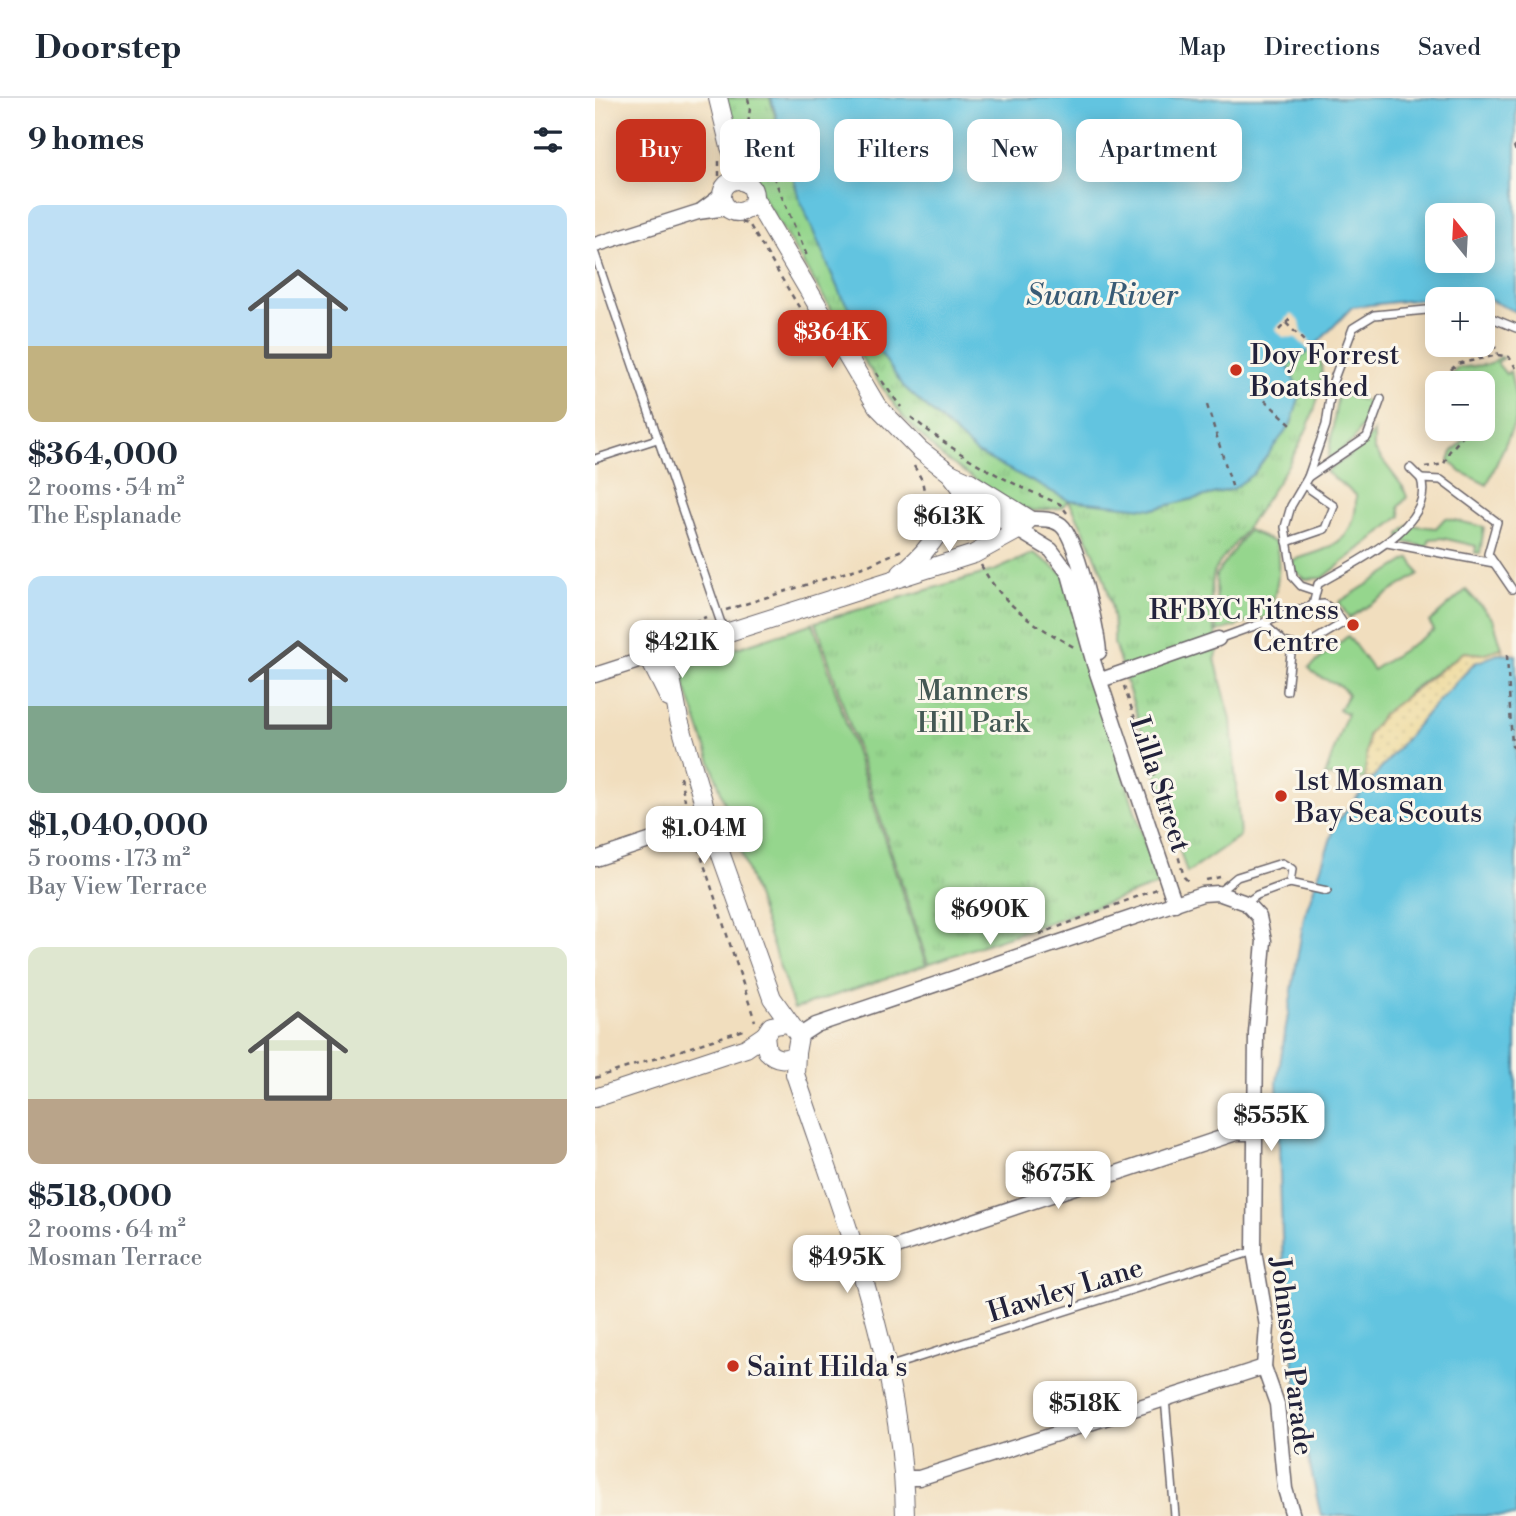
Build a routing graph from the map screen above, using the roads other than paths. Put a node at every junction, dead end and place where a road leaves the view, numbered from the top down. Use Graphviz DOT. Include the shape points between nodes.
graph roads {
  1 [pos="718,98"];
  2 [pos="726,119"];
  3 [pos="736,182"];
  4 [pos="741,182"];
  5 [pos="737,203"];
  6 [pos="595,245"];
  7 [pos="595,254"];
  8 [pos="1425,310"];
  9 [pos="1495,319"];
  10 [pos="1516,328"];
  11 [pos="1381,399"];
  12 [pos="657,439"];
  13 [pos="595,459"];
  14 [pos="1410,468"];
  15 [pos="1308,477"];
  16 [pos="1421,479"];
  17 [pos="1304,485"];
  18 [pos="967,487"];
  19 [pos="1023,524"];
  20 [pos="1287,542"];
  21 [pos="1386,543"];
  22 [pos="1494,562"];
  23 [pos="893,580"];
  24 [pos="1512,589"];
  25 [pos="1316,591"];
  26 [pos="1313,605"];
  27 [pos="1263,623"];
  28 [pos="724,632"];
  29 [pos="1218,639"];
  30 [pos="1292,644"];
  31 [pos="654,651"];
  32 [pos="595,675"];
  33 [pos="1101,680"];
  34 [pos="1287,691"];
  35 [pos="709,821"];
  36 [pos="595,859"];
  37 [pos="1290,883"];
  38 [pos="1327,891"];
  39 [pos="1218,893"];
  40 [pos="1246,903"];
  41 [pos="1175,904"];
  42 [pos="776,1036"];
  43 [pos="595,1098"];
  44 [pos="1253,1133"];
  45 [pos="1254,1251"];
  46 [pos="857,1260"];
  47 [pos="888,1367"];
  48 [pos="1264,1367"];
  49 [pos="1165,1397"];
  50 [pos="905,1478"];
  51 [pos="905,1516"];
  52 [pos="1175,1516"];
  53 [pos="1293,1516"];
  1 -- 2 [label="street"];
  3 -- 5 [label="street" via="726,186"];
  4 -- 5 [label="street" via="752,188"];
  5 -- 6 [label="street"];
  5 -- 18 [label="street" via="769,222 877,406 920,450"];
  7 -- 12 [label="lane"];
  8 -- 15 [label="lane" via="1374,315 1353,328 1332,384 1326,425"];
  9 -- 10 [label="lane"];
  11 -- 15 [label="lane" via="1367,437"];
  12 -- 13 [label="lane"];
  12 -- 28 [label="lane"];
  14 -- 16 [label="lane"];
  15 -- 17 [label="lane"];
  16 -- 21 [label="lane" via="1421,507"];
  16 -- 22 [label="lane" via="1441,480 1497,522 1488,554"];
  17 -- 20 [label="lane" via="1291,506 1285,527"];
  17 -- 20 [label="lane" via="1334,506 1325,529"];
  18 -- 19 [label="street"];
  18 -- 23 [label="street" via="930,547"];
  19 -- 23 [label="street" via="974,554"];
  19 -- 33 [label="street, Lilla Street" via="1069,574"];
  19 -- 33 [label="street, Lilla Street" via="1054,521 1069,537 1098,643"];
  20 -- 25 [label="lane" via="1293,577 1301,586"];
  21 -- 22 [label="lane"];
  21 -- 25 [label="lane" via="1318,584"];
  22 -- 24 [label="lane"];
  23 -- 28 [label="street"];
  25 -- 26 [label="lane"];
  26 -- 27 [label="lane"];
  26 -- 30 [label="lane" via="1324,604 1343,623 1303,647"];
  27 -- 29 [label="lane"];
  27 -- 30 [label="lane"];
  28 -- 31 [label="street"];
  29 -- 33 [label="street"];
  30 -- 34 [label="lane"];
  31 -- 32 [label="street"];
  31 -- 35 [label="street"];
  33 -- 41 [label="street, Lilla Street"];
  35 -- 36 [label="street"];
  35 -- 42 [label="street" via="772,998"];
  37 -- 38 [label="lane"];
  37 -- 39 [label="lane" via="1292,869 1282,863 1230,881"];
  37 -- 40 [label="lane"];
  39 -- 40 [label="street"];
  39 -- 41 [label="street"];
  40 -- 44 [label="street, Johnson Parade" via="1259,917 1265,941"];
  41 -- 42 [label="street"];
  42 -- 43 [label="street"];
  42 -- 46 [label="street" via="795,1074"];
  44 -- 45 [label="street, Johnson Parade"];
  44 -- 46 [label="street" via="1234,1134"];
  45 -- 47 [label="lane, Hawley Lane"];
  45 -- 48 [label="street, Johnson Parade" via="1267,1326"];
  46 -- 47 [label="street"];
  47 -- 50 [label="street"];
  48 -- 49 [label="street"];
  48 -- 53 [label="street, Johnson Parade" via="1277,1404 1281,1464"];
  49 -- 50 [label="street" via="919,1478"];
  49 -- 52 [label="lane"];
  50 -- 51 [label="street"];
}
